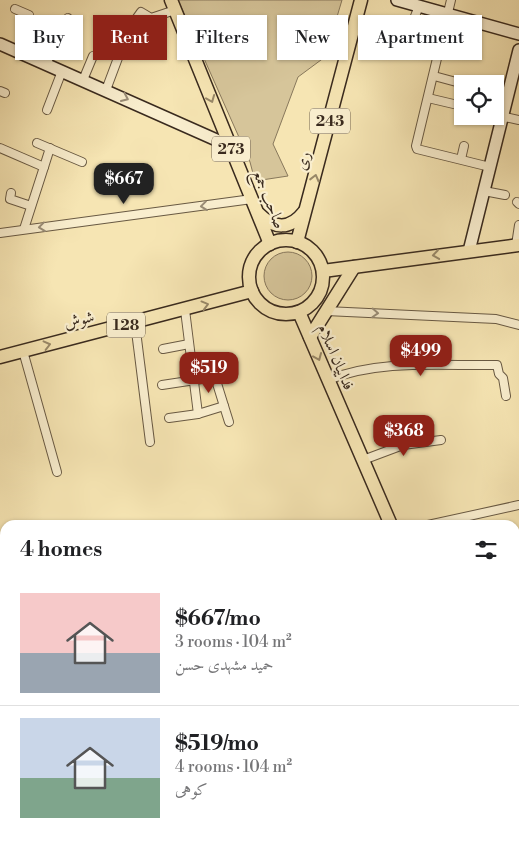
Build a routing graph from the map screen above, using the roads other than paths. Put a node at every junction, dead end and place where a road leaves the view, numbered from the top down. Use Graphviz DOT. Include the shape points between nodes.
graph roads {
  1 [pos="361,0"];
  2 [pos="398,0"];
  3 [pos="452,0"];
  4 [pos="173,5"];
  5 [pos="419,6"];
  6 [pos="15,9"];
  7 [pos="450,14"];
  8 [pos="27,15"];
  9 [pos="156,15"];
  10 [pos="415,15"];
  11 [pos="519,34"];
  12 [pos="0,44"];
  13 [pos="519,50"];
  14 [pos="93,58"];
  15 [pos="48,60"];
  16 [pos="117,60"];
  17 [pos="46,64"];
  18 [pos="62,71"];
  19 [pos="434,76"];
  20 [pos="82,80"];
  21 [pos="454,81"];
  22 [pos="106,90"];
  23 [pos="428,98"];
  24 [pos="504,100"];
  25 [pos="454,104"];
  26 [pos="47,110"];
  27 [pos="504,117"];
  28 [pos="519,120"];
  29 [pos="497,125"];
  30 [pos="37,143"];
  31 [pos="230,146"];
  32 [pos="464,146"];
  33 [pos="0,148"];
  34 [pos="50,148"];
  35 [pos="461,159"];
  36 [pos="82,162"];
  37 [pos="44,167"];
  38 [pos="490,167"];
  39 [pos="484,190"];
  40 [pos="11,193"];
  41 [pos="505,196"];
  42 [pos="252,199"];
  43 [pos="309,205"];
  44 [pos="31,206"];
  45 [pos="257,212"];
  46 [pos="519,225"];
  47 [pos="24,230"];
  48 [pos="0,233"];
  49 [pos="297,242"];
  50 [pos="270,244"];
  51 [pos="517,245"];
  52 [pos="469,251"];
  53 [pos="354,266"];
  54 [pos="323,271"];
  55 [pos="252,292"];
  56 [pos="185,310"];
  57 [pos="326,311"];
  58 [pos="299,312"];
  59 [pos="136,323"];
  60 [pos="519,325"];
  61 [pos="310,337"];
  62 [pos="189,344"];
  63 [pos="163,349"];
  64 [pos="23,351"];
  65 [pos="0,357"];
  66 [pos="328,380"];
  67 [pos="194,382"];
  68 [pos="162,385"];
  69 [pos="506,396"];
  70 [pos="224,406"];
  71 [pos="198,414"];
  72 [pos="169,418"];
  73 [pos="229,422"];
  74 [pos="441,440"];
  75 [pos="150,442"];
  76 [pos="363,460"];
  77 [pos="57,472"];
  78 [pos="519,505"];
  79 [pos="389,520"];
  80 [pos="451,520"];
  43 -- 1 [label="main road, ری / 243, one-way"];
  2 -- 5 [label="street"];
  3 -- 7 [label="street"];
  4 -- 9 [label="street"];
  4 -- 31 [label="main road, صاحب جمع / 273, one-way"];
  5 -- 7 [label="street"];
  5 -- 10 [label="street"];
  6 -- 8 [label="street"];
  7 -- 11 [label="street"];
  7 -- 19 [label="street"];
  12 -- 17 [label="street"];
  13 -- 24 [label="street"];
  14 -- 20 [label="street"];
  15 -- 17 [label="street"];
  16 -- 22 [label="street"];
  17 -- 18 [label="street"];
  18 -- 20 [label="street"];
  18 -- 26 [label="street"];
  19 -- 21 [label="street"];
  19 -- 23 [label="street"];
  20 -- 22 [label="street"];
  22 -- 31 [label="street, one-way"];
  23 -- 25 [label="street"];
  23 -- 35 [label="street" via="416,148"];
  27 -- 28 [label="street"];
  29 -- 38 [label="street"];
  30 -- 34 [label="street"];
  31 -- 42 [label="main road, صاحب جمع / 273"];
  32 -- 35 [label="street"];
  33 -- 37 [label="street"];
  34 -- 36 [label="street"];
  34 -- 37 [label="street"];
  35 -- 38 [label="street"];
  37 -- 44 [label="street"];
  38 -- 39 [label="street"];
  39 -- 41 [label="street"];
  39 -- 52 [label="street"];
  40 -- 44 [label="street" via="10,199"];
  42 -- 45 [label="main road, صاحب جمع / 273"];
  42 -- 47 [label="street, one-way"];
  43 -- 45 [label="main road" via="299,219 288,226 274,225"];
  43 -- 49 [label="main road, ری / 243"];
  44 -- 47 [label="street"];
  45 -- 50 [label="main road, صاحب جمع / 273"];
  46 -- 51 [label="street"];
  47 -- 48 [label="street"];
  49 -- 50 [label="main road"];
  49 -- 54 [label="main road" via="313,251"];
  50 -- 55 [label="main road" via="262,249 252,264"];
  51 -- 52 [label="main road"];
  52 -- 53 [label="main road, one-way"];
  53 -- 54 [label="main road"];
  53 -- 57 [label="main road"];
  54 -- 58 [label="main road" via="319,295"];
  56 -- 55 [label="main road, شوش / 128, one-way"];
  55 -- 58 [label="main road" via="271,311"];
  56 -- 59 [label="main road, شوش / 128"];
  56 -- 62 [label="street"];
  57 -- 60 [label="street, one-way" via="496,319"];
  57 -- 61 [label="main road"];
  58 -- 61 [label="main road, فداییان اسلام"];
  64 -- 59 [label="main road, شوش / 128, one-way"];
  59 -- 75 [label="street"];
  61 -- 66 [label="main road, فداییان اسلام, one-way"];
  62 -- 63 [label="street"];
  62 -- 67 [label="street"];
  64 -- 65 [label="main road, شوش / 128"];
  64 -- 77 [label="street"];
  66 -- 69 [label="street" via="353,370 497,365 499,374 504,378"];
  66 -- 76 [label="main road, فداییان اسلام"];
  67 -- 68 [label="street"];
  67 -- 70 [label="street" via="215,377"];
  67 -- 71 [label="street"];
  70 -- 71 [label="street"];
  70 -- 73 [label="street"];
  71 -- 72 [label="street"];
  74 -- 76 [label="street" via="403,445"];
  76 -- 79 [label="main road, فداییان اسلام"];
  78 -- 80 [label="street"];
}
